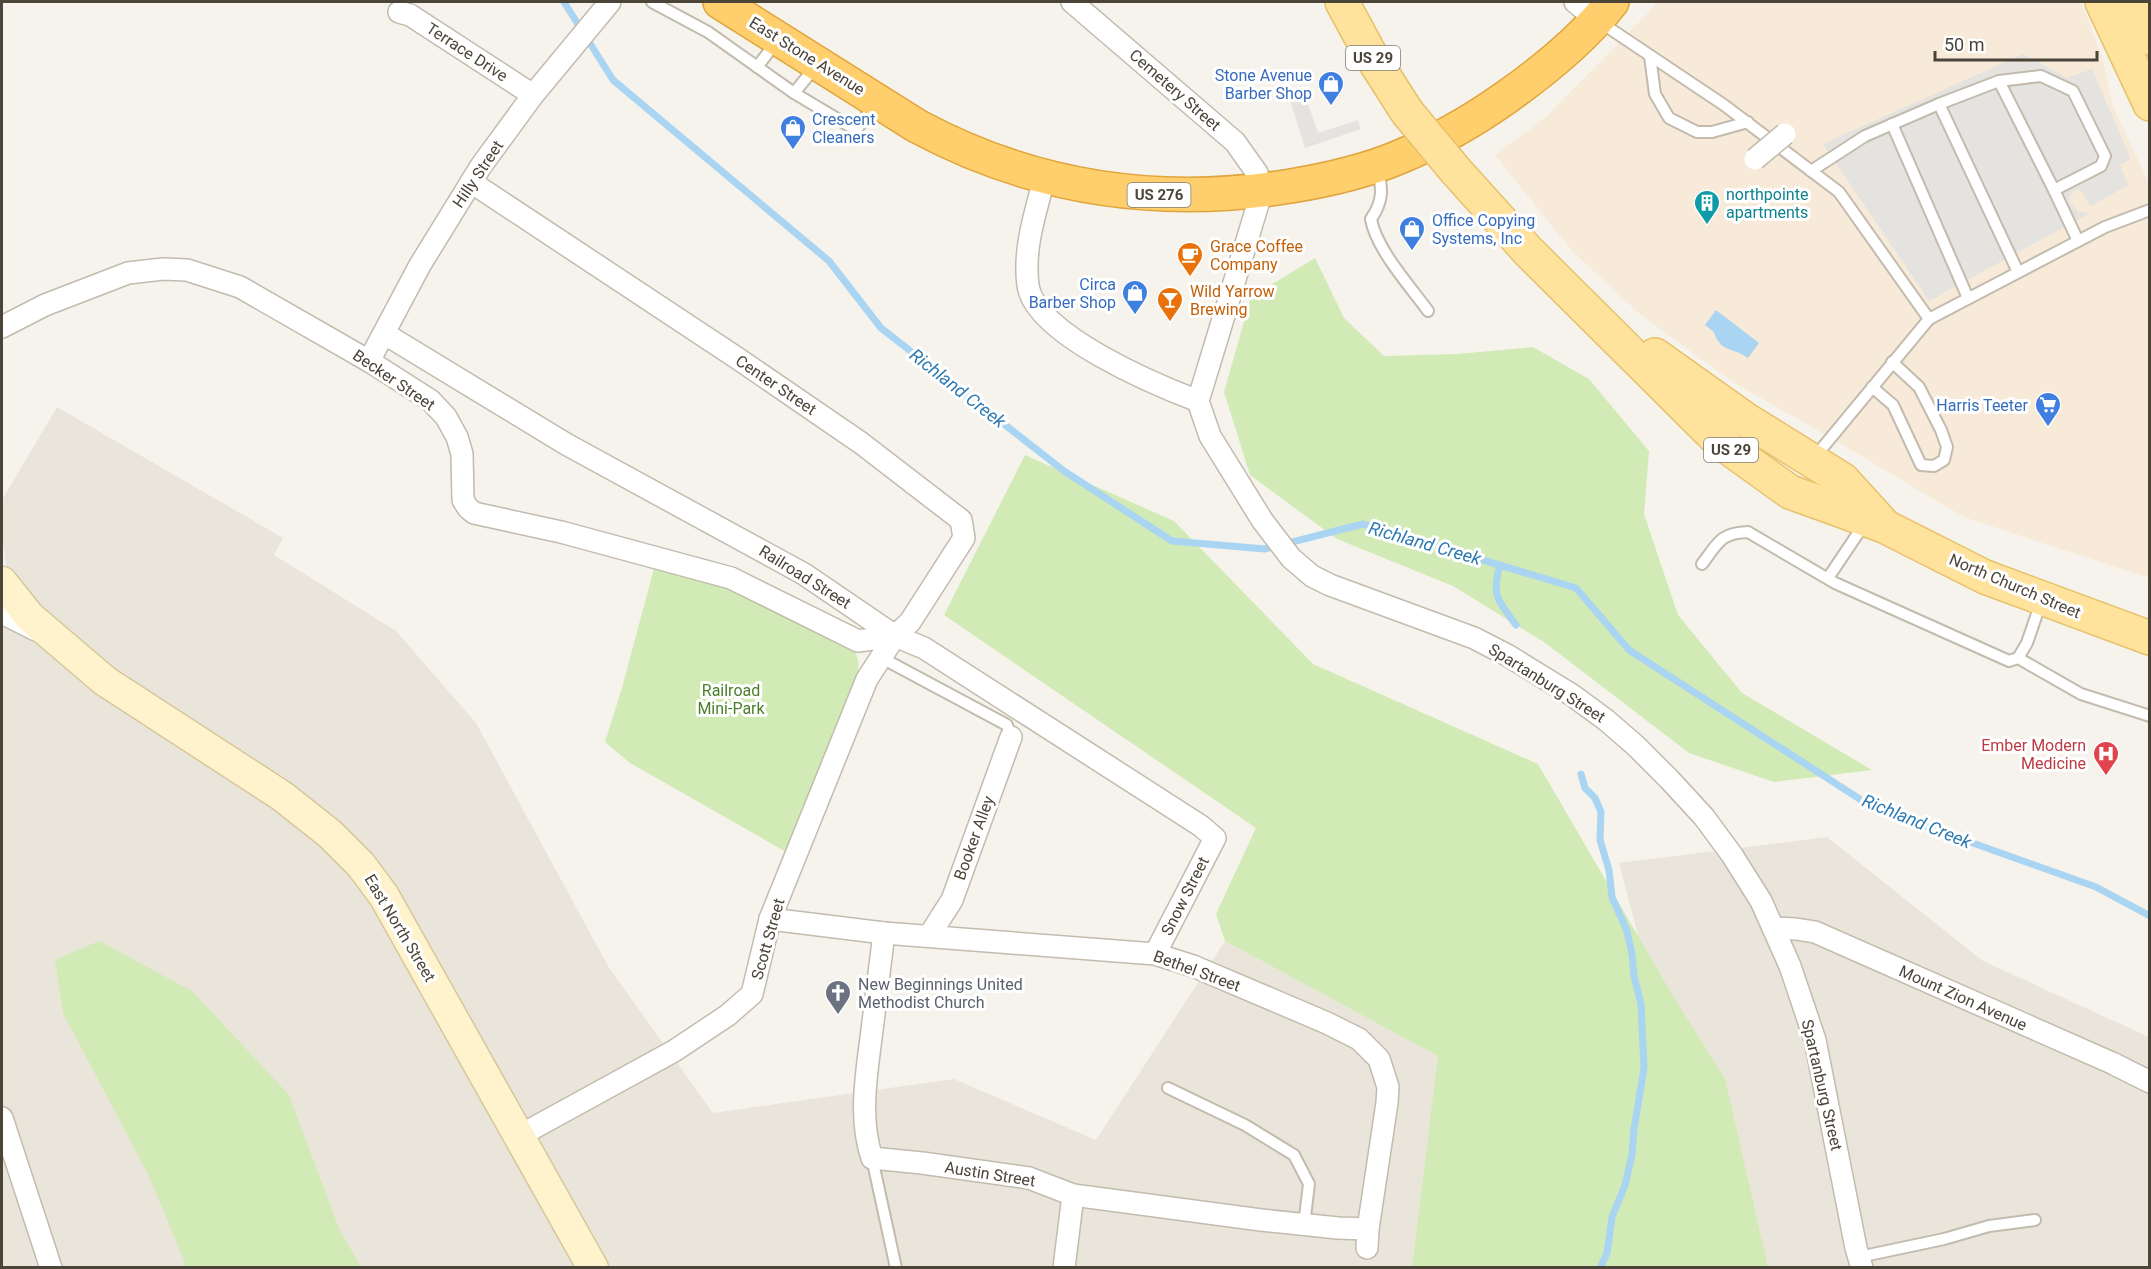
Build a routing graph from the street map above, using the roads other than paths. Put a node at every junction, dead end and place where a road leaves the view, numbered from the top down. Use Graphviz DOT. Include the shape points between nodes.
graph roads {
  1 [pos="652,2"];
  2 [pos="720,2"];
  3 [pos="1072,2"];
  4 [pos="1342,2"];
  5 [pos="2102,2"];
  6 [pos="2133,2"];
  7 [pos="667,5"];
  8 [pos="1594,8"];
  9 [pos="605,9"];
  10 [pos="399,12"];
  11 [pos="2150,38"];
  12 [pos="779,39"];
  13 [pos="1650,56"];
  14 [pos="818,63"];
  15 [pos="757,67"];
  16 [pos="1999,81"];
  17 [pos="794,93"];
  18 [pos="533,95"];
  19 [pos="877,100"];
  20 [pos="1940,104"];
  21 [pos="2150,104"];
  22 [pos="1748,122"];
  23 [pos="1892,124"];
  24 [pos="1785,134"];
  25 [pos="1755,159"];
  26 [pos="1378,165"];
  27 [pos="1811,171"];
  28 [pos="1045,176"];
  29 [pos="471,182"];
  30 [pos="2054,190"];
  31 [pos="1262,191"];
  32 [pos="2150,210"];
  33 [pos="2078,241"];
  34 [pos="2018,272"];
  35 [pos="1968,298"];
  36 [pos="1428,311"];
  37 [pos="1929,319"];
  38 [pos="2,327"];
  39 [pos="1608,331"];
  40 [pos="385,334"];
  41 [pos="369,361"];
  42 [pos="1892,362"];
  43 [pos="1872,387"];
  44 [pos="1672,394"];
  45 [pos="1198,400"];
  46 [pos="1812,461"];
  47 [pos="1874,519"];
  48 [pos="1702,564"];
  49 [pos="1828,578"];
  50 [pos="2,582"];
  51 [pos="2042,599"];
  52 [pos="2,613"];
  53 [pos="50,636"];
  54 [pos="895,636"];
  55 [pos="2150,638"];
  56 [pos="880,657"];
  57 [pos="2018,658"];
  58 [pos="2150,716"];
  59 [pos="1011,737"];
  60 [pos="1215,838"];
  61 [pos="770,919"];
  62 [pos="1773,928"];
  63 [pos="885,933"];
  64 [pos="929,936"];
  65 [pos="1155,954"];
  66 [pos="2150,1082"];
  67 [pos="1168,1088"];
  68 [pos="2,1118"];
  69 [pos="519,1136"];
  70 [pos="872,1158"];
  71 [pos="1073,1195"];
  72 [pos="2035,1220"];
  73 [pos="1304,1225"];
  74 [pos="1367,1238"];
  75 [pos="1860,1262"];
  76 [pos="51,1268"];
  77 [pos="593,1268"];
  78 [pos="896,1268"];
  79 [pos="1064,1268"];
  1 -- 7 [label="lane"];
  2 -- 12 [label="highway, East Stone Avenue / US 276"];
  3 -- 31 [label="street, Cemetery Street" via="1235,142 1257,173"];
  4 -- 39 [label="main road, North Church Street / US 29, bridge" via="1407,112 1528,251"];
  5 -- 21 [label="main road"];
  6 -- 11 [label="main road"];
  7 -- 15 [label="lane"];
  8 -- 13 [label="lane"];
  8 -- 26 [label="highway, East Stone Avenue / US 276" via="1559,57 1475,120"];
  9 -- 18 [label="street, Hilly Street"];
  10 -- 18 [label="street, Terrace Drive" via="410,15"];
  12 -- 14 [label="highway, East Stone Avenue / US 276"];
  12 -- 15 [label="lane"];
  13 -- 22 [label="lane"];
  13 -- 22 [label="lane" via="1655,94 1669,118 1697,132"];
  14 -- 17 [label="lane"];
  14 -- 19 [label="highway, East Stone Avenue / US 276"];
  15 -- 17 [label="lane"];
  16 -- 20 [label="lane"];
  16 -- 30 [label="lane"];
  16 -- 30 [label="lane" via="2041,76 2073,91 2104,156 2101,166"];
  17 -- 19 [label="lane" via="856,130"];
  18 -- 29 [label="street, Hilly Street"];
  19 -- 28 [label="highway, East Stone Avenue / US 276" via="946,142 992,161"];
  20 -- 23 [label="lane"];
  20 -- 34 [label="lane"];
  22 -- 27 [label="lane"];
  23 -- 27 [label="lane" via="1865,136"];
  23 -- 35 [label="lane"];
  24 -- 25 [label="street, bridge"];
  26 -- 31 [label="highway, East Stone Avenue / US 276" via="1348,175"];
  26 -- 36 [label="lane" via="1382,189 1380,207 1371,219 1373,227 1387,254"];
  27 -- 37 [label="lane" via="1839,192"];
  28 -- 31 [label="highway, East Stone Avenue / US 276" via="1124,192 1165,195"];
  28 -- 45 [label="street" via="1028,242 1028,286 1039,310 1086,347 1126,370"];
  29 -- 40 [label="street, Hilly Street" via="420,265"];
  29 -- 54 [label="street, Center Street" via="852,437 961,520 964,538 910,622"];
  30 -- 33 [label="lane"];
  31 -- 45 [label="street"];
  32 -- 33 [label="lane"];
  33 -- 34 [label="lane"];
  34 -- 35 [label="lane"];
  35 -- 37 [label="lane"];
  37 -- 42 [label="lane"];
  38 -- 41 [label="street, Becker Street" via="45,305 128,273 187,270 240,287"];
  39 -- 44 [label="main road, North Church Street / US 29"];
  39 -- 46 [label="main road, North Church Street / US 29" via="1659,357"];
  40 -- 41 [label="street, Hilly Street"];
  40 -- 54 [label="street, Railroad Street" via="567,444 804,574"];
  41 -- 54 [label="street, Becker Street" via="430,400 446,417 462,454 463,500 474,513 731,578 858,641"];
  42 -- 43 [label="lane"];
  42 -- 43 [label="lane" via="1923,396 1947,447 1944,460 1934,466 1922,465 1893,405"];
  43 -- 46 [label="lane"];
  44 -- 46 [label="main road" via="1734,431 1783,467 1800,473"];
  44 -- 47 [label="main road, North Church Street / US 29" via="1719,441 1790,492"];
  45 -- 62 [label="street, Spartanburg Street" via="1210,436 1262,520 1291,558 1330,585 1474,638 1572,695 1606,720 1704,817 1761,901"];
  46 -- 47 [label="main road, North Church Street / US 29" via="1843,480"];
  47 -- 49 [label="lane"];
  47 -- 51 [label="main road, North Church Street / US 29" via="1985,577"];
  48 -- 49 [label="lane" via="1720,539 1748,532"];
  49 -- 57 [label="lane" via="1997,657 2009,661"];
  50 -- 53 [label="main road, East North Street"];
  51 -- 55 [label="main road, North Church Street / US 29"];
  51 -- 57 [label="lane"];
  52 -- 53 [label="street"];
  53 -- 69 [label="main road, East North Street" via="105,681 282,796 362,865 384,896"];
  54 -- 56 [label="street, Scott Street"];
  54 -- 60 [label="street, Railroad Street" via="924,648"];
  56 -- 59 [label="lane" via="1007,725"];
  56 -- 61 [label="street, Scott Street" via="867,679"];
  57 -- 58 [label="lane" via="2081,694"];
  59 -- 64 [label="street, Booker Alley" via="952,900"];
  60 -- 65 [label="street, Snow Street"];
  61 -- 63 [label="street, Bethel Street"];
  61 -- 69 [label="street, Scott Street" via="753,994 674,1051"];
  62 -- 66 [label="street, Mount Zion Avenue" via="1815,932"];
  62 -- 75 [label="street, Spartanburg Street" via="1815,1040"];
  63 -- 64 [label="street, Bethel Street"];
  63 -- 70 [label="street" via="864,1122"];
  64 -- 65 [label="street, Bethel Street"];
  65 -- 74 [label="street, Bethel Street" via="1193,966 1327,1023 1359,1039 1379,1059 1388,1095"];
  67 -- 73 [label="lane" via="1245,1125 1294,1155 1309,1184"];
  68 -- 76 [label="street"];
  69 -- 77 [label="main road, East North Street"];
  70 -- 71 [label="street, Austin Street" via="1029,1178"];
  70 -- 78 [label="lane"];
  71 -- 73 [label="street, Austin Street"];
  71 -- 79 [label="street"];
  72 -- 75 [label="lane" via="1989,1226"];
  73 -- 74 [label="street, Austin Street"];
}
